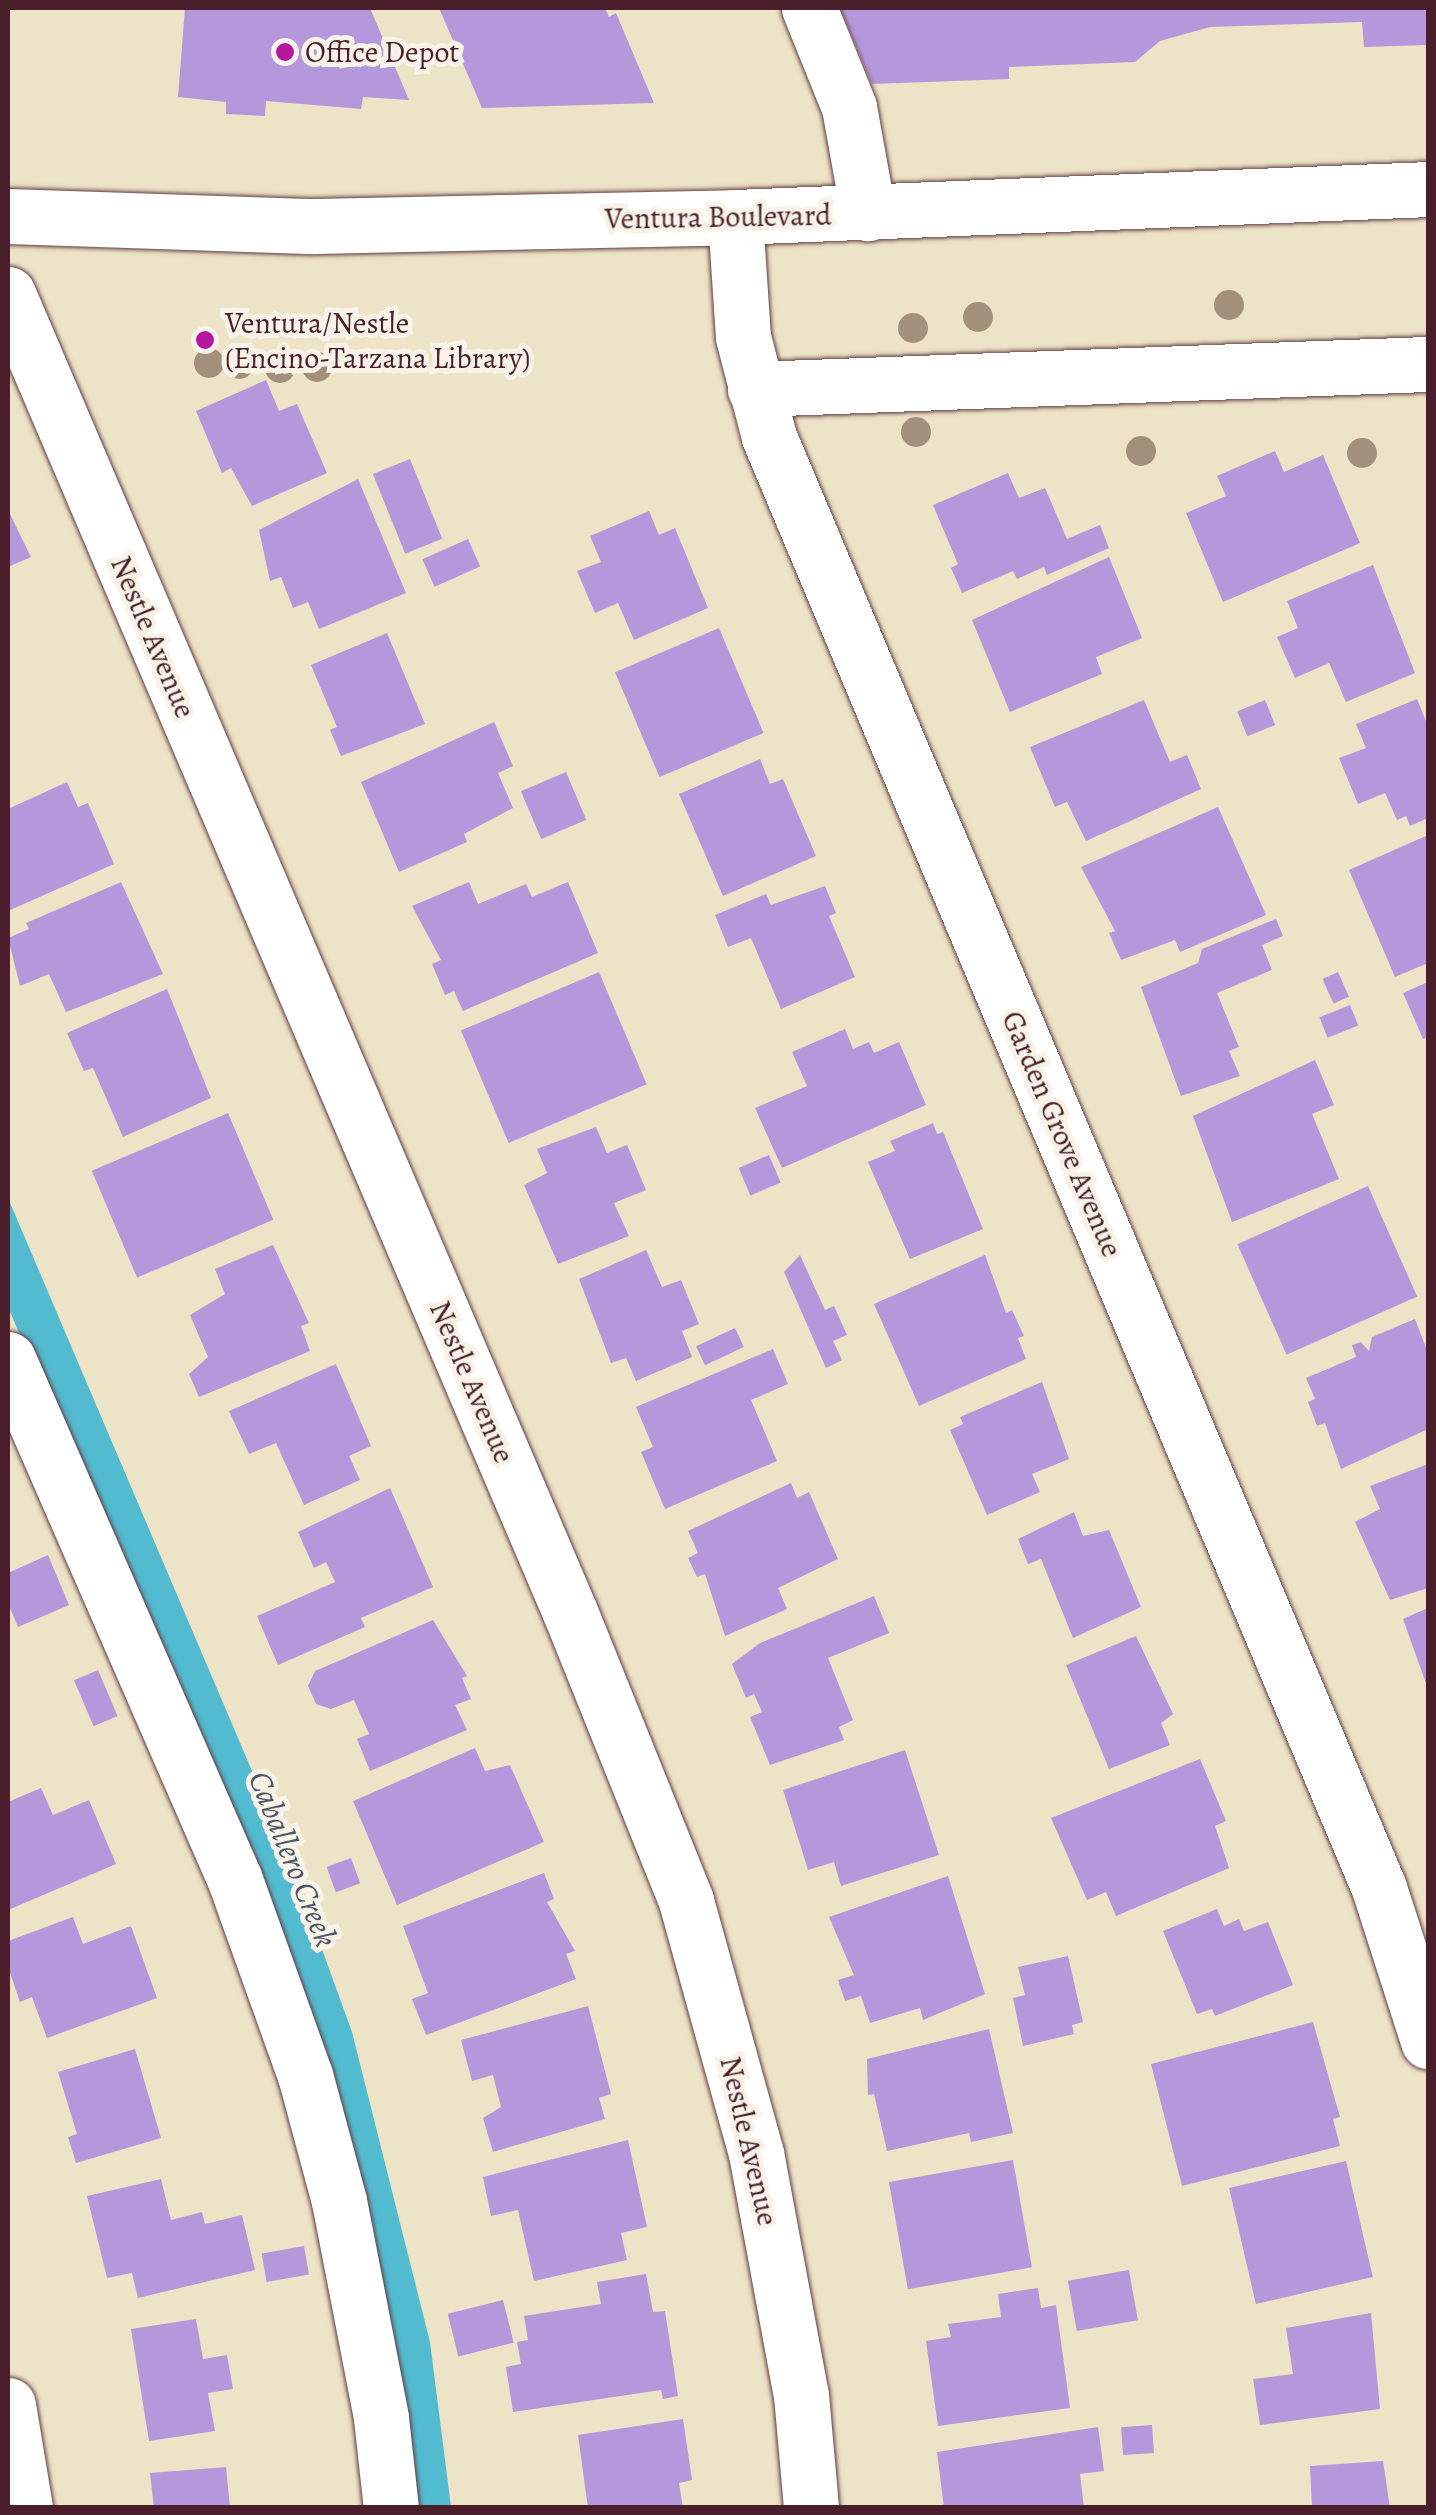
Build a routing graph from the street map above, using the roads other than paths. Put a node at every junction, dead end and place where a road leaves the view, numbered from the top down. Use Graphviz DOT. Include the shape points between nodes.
graph roads {
  1 [pos="809,8"];
  2 [pos="1428,189"];
  3 [pos="868,213"];
  4 [pos="8,216"];
  5 [pos="736,218"];
  6 [pos="8,294"];
  7 [pos="1428,364"];
  8 [pos="756,389"];
  9 [pos="8,1359"];
  10 [pos="1428,2041"];
  11 [pos="8,2405"];
  12 [pos="25,2508"];
  13 [pos="390,2508"];
  14 [pos="812,2508"];
  1 -- 3 [label="street" via="849,106"];
  2 -- 3 [label="street, Ventura Boulevard"];
  3 -- 5 [label="street, Ventura Boulevard"];
  4 -- 5 [label="street, Ventura Boulevard" via="315,226"];
  5 -- 8 [label="street, Garden Grove Avenue" via="743,336"];
  6 -- 14 [label="street, Nestle Avenue" via="570,1612 686,1901 756,2154 801,2395"];
  7 -- 8 [label="street"];
  8 -- 10 [label="street, Garden Grove Avenue" via="769,437 1379,1888"];
  9 -- 13 [label="street" via="235,1880 305,2074 381,2418"];
  11 -- 12 [label="street"];
}
